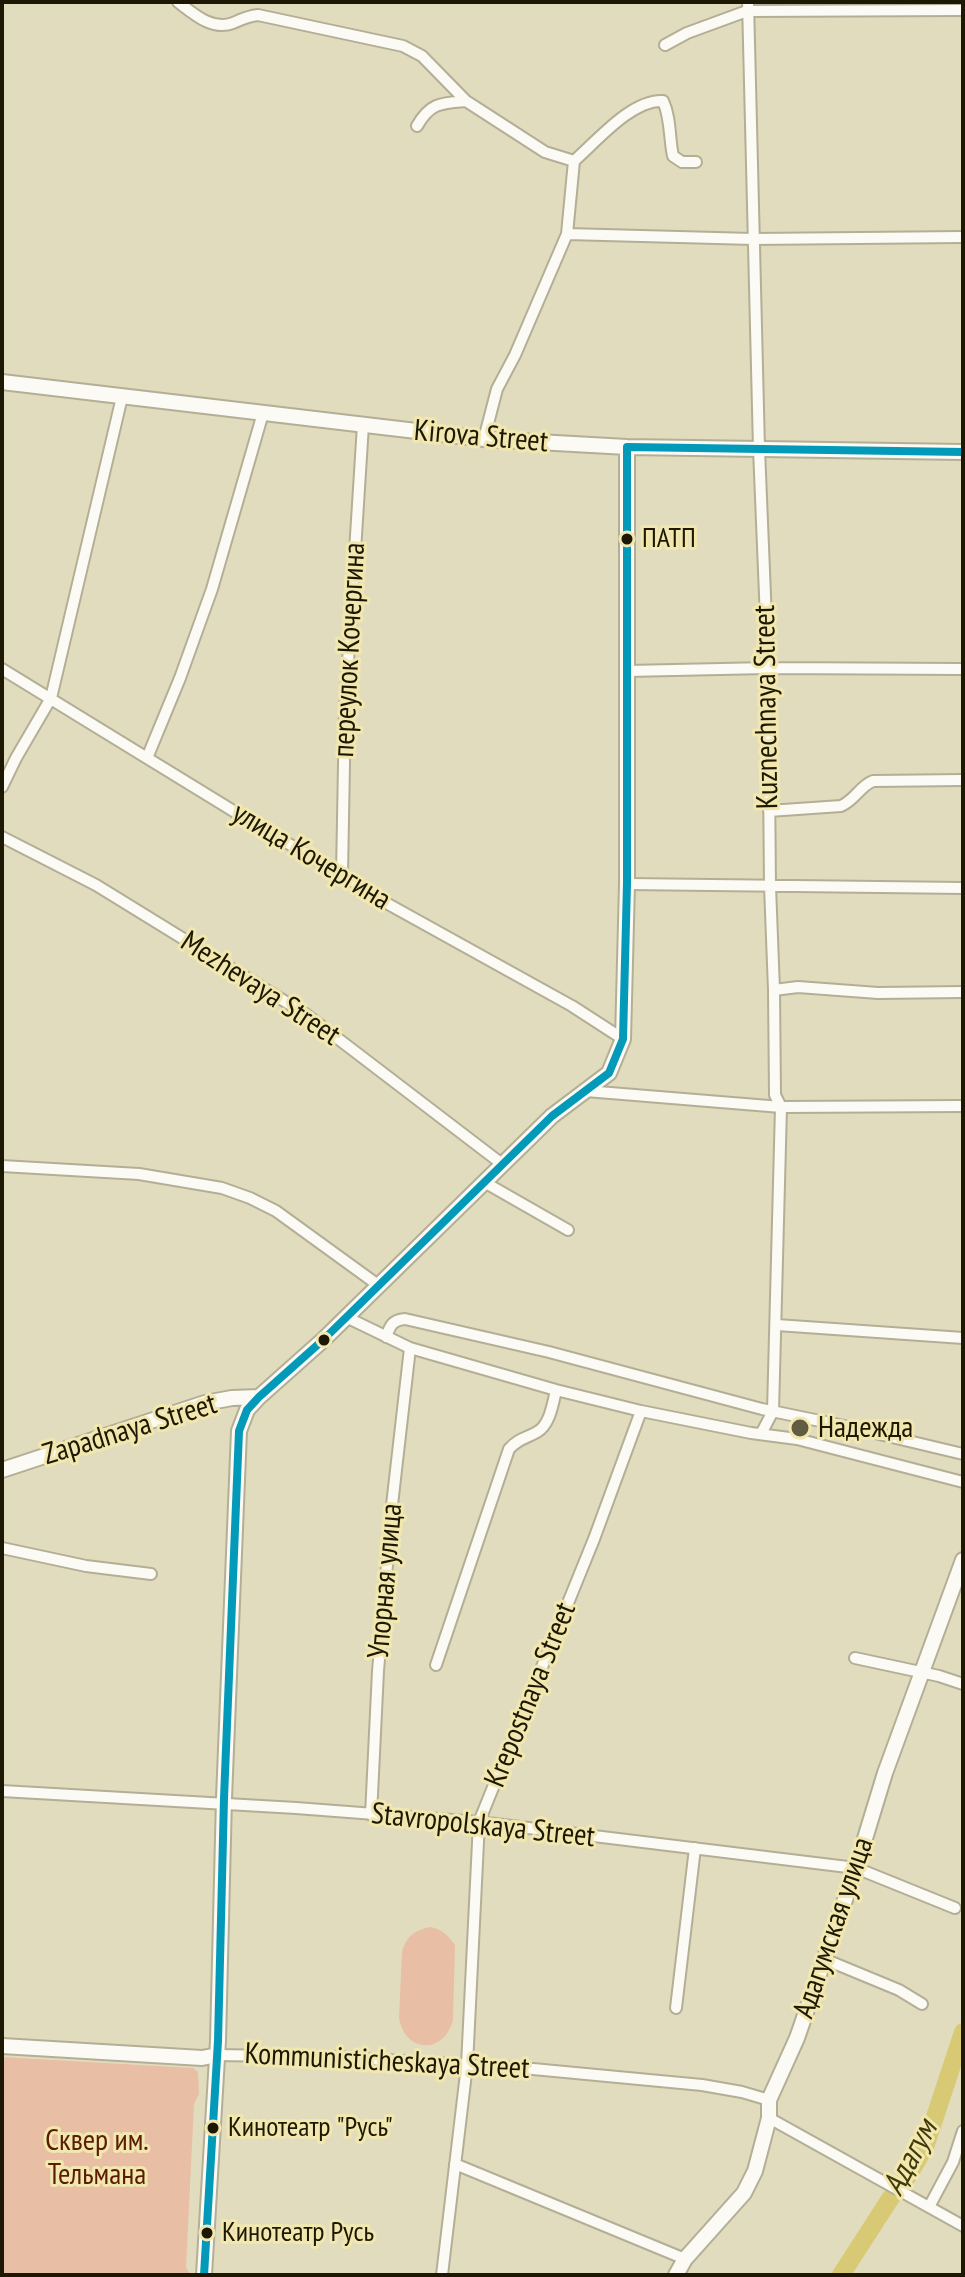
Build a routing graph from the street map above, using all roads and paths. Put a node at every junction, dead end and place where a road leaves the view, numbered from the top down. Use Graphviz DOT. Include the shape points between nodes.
graph roads {
  1 [pos="178,2"];
  2 [pos="747,5"];
  3 [pos="963,10"];
  4 [pos="665,45"];
  5 [pos="466,101"];
  6 [pos="417,126"];
  7 [pos="574,161"];
  8 [pos="696,162"];
  9 [pos="567,234"];
  10 [pos="963,237"];
  11 [pos="753,239"];
  12 [pos="2,382"];
  13 [pos="122,397"];
  14 [pos="263,413"];
  15 [pos="363,425"];
  16 [pos="484,439"];
  17 [pos="627,447"];
  18 [pos="759,449"];
  19 [pos="963,452"];
  20 [pos="768,668"];
  21 [pos="2,669"];
  22 [pos="963,669"];
  23 [pos="627,671"];
  24 [pos="51,698"];
  25 [pos="147,758"];
  26 [pos="963,780"];
  27 [pos="2,787"];
  28 [pos="769,811"];
  29 [pos="2,837"];
  30 [pos="342,874"];
  31 [pos="627,884"];
  32 [pos="770,886"];
  33 [pos="963,888"];
  34 [pos="774,990"];
  35 [pos="963,992"];
  36 [pos="623,1039"];
  37 [pos="586,1091"];
  38 [pos="963,1106"];
  39 [pos="781,1107"];
  40 [pos="502,1164"];
  41 [pos="2,1166"];
  42 [pos="484,1182"];
  43 [pos="568,1230"];
  44 [pos="378,1285"];
  45 [pos="346,1317"];
  46 [pos="777,1325"];
  47 [pos="386,1337"];
  48 [pos="963,1338"];
  49 [pos="410,1348"];
  50 [pos="556,1390"];
  51 [pos="259,1397"];
  52 [pos="641,1411"];
  53 [pos="773,1411"];
  54 [pos="761,1434"];
  55 [pos="963,1454"];
  56 [pos="2,1470"];
  57 [pos="963,1482"];
  58 [pos="2,1548"];
  59 [pos="963,1560"];
  60 [pos="151,1574"];
  61 [pos="855,1658"];
  62 [pos="436,1665"];
  63 [pos="923,1674"];
  64 [pos="963,1684"];
  65 [pos="2,1791"];
  66 [pos="224,1805"];
  67 [pos="371,1815"];
  68 [pos="479,1822"];
  69 [pos="695,1848"];
  70 [pos="856,1868"];
  71 [pos="955,1908"];
  72 [pos="824,1959"];
  73 [pos="922,2004"];
  74 [pos="676,2008"];
  75 [pos="2,2046"];
  76 [pos="217,2055"];
  77 [pos="467,2065"];
  78 [pos="769,2100"];
  79 [pos="769,2118"];
  80 [pos="963,2131"];
  81 [pos="455,2164"];
  82 [pos="929,2207"];
  83 [pos="963,2226"];
  84 [pos="685,2259"];
  85 [pos="204,2275"];
  86 [pos="442,2275"];
  87 [pos="676,2275"];
  1 -- 5 [label="street" via="218,26 258,15 403,46 422,56"];
  2 -- 3 [label="street"];
  2 -- 4 [label="street"];
  2 -- 11 [label="street, Kuznechnaya Street"];
  5 -- 6 [label="street" via="430,108"];
  5 -- 7 [label="street" via="545,152"];
  7 -- 8 [label="street" via="631,111 663,101 673,156"];
  7 -- 9 [label="street"];
  9 -- 11 [label="street"];
  9 -- 16 [label="street" via="497,389"];
  10 -- 11 [label="street"];
  11 -- 18 [label="street, Kuznechnaya Street"];
  12 -- 13 [label="main road, Kirova Street"];
  13 -- 14 [label="main road, Kirova Street"];
  13 -- 24 [label="street"];
  14 -- 15 [label="main road, Kirova Street"];
  14 -- 25 [label="street" via="212,589"];
  15 -- 16 [label="main road, Kirova Street"];
  15 -- 30 [label="street, переулок Кочергина" via="345,709"];
  16 -- 17 [label="main road, Kirova Street"];
  17 -- 18 [label="main road, Kirova Street"];
  17 -- 23 [label="main road"];
  18 -- 19 [label="main road, Kirova Street"];
  18 -- 20 [label="street, Kuznechnaya Street"];
  20 -- 22 [label="street"];
  20 -- 23 [label="street"];
  20 -- 28 [label="street, Kuznechnaya Street"];
  21 -- 24 [label="street, улица Кочергина"];
  23 -- 31 [label="main road"];
  24 -- 25 [label="street, улица Кочергина"];
  24 -- 27 [label="street"];
  25 -- 30 [label="street, улица Кочергина"];
  26 -- 28 [label="street" via="873,781 841,806"];
  28 -- 32 [label="street, Kuznechnaya Street"];
  29 -- 40 [label="street, Mezhevaya Street" via="96,885 307,1015"];
  30 -- 36 [label="street, улица Кочергина"];
  31 -- 32 [label="street"];
  31 -- 36 [label="main road"];
  32 -- 33 [label="street"];
  32 -- 34 [label="street, Kuznechnaya Street"];
  34 -- 35 [label="street"];
  34 -- 39 [label="street, Kuznechnaya Street" via="775,1095"];
  36 -- 37 [label="main road" via="609,1073"];
  37 -- 39 [label="street"];
  37 -- 40 [label="main road"];
  38 -- 39 [label="street"];
  39 -- 46 [label="street, Kuznechnaya Street"];
  40 -- 42 [label="main road"];
  41 -- 44 [label="street" via="139,1174 222,1188 276,1211"];
  42 -- 43 [label="street"];
  42 -- 44 [label="main road"];
  44 -- 45 [label="main road"];
  45 -- 47 [label="street"];
  45 -- 51 [label="main road"];
  46 -- 48 [label="street"];
  46 -- 53 [label="street, Kuznechnaya Street"];
  47 -- 49 [label="street"];
  47 -- 53 [label="street" via="391,1324 405,1319"];
  49 -- 50 [label="street"];
  49 -- 67 [label="street, Упорная улица" via="379,1656"];
  50 -- 52 [label="street"];
  50 -- 62 [label="street" via="544,1426 509,1449"];
  51 -- 56 [label="main road, Zapadnaya Street" via="205,1403"];
  51 -- 66 [label="main road" via="242,1419 237,1442"];
  52 -- 54 [label="street"];
  52 -- 68 [label="street, Krepostnaya Street"];
  53 -- 54 [label="street"];
  53 -- 55 [label="street"];
  54 -- 57 [label="street"];
  58 -- 60 [label="street"];
  59 -- 63 [label="main road, Адагумская улица"];
  61 -- 63 [label="street"];
  63 -- 64 [label="street"];
  63 -- 70 [label="main road, Адагумская улица"];
  65 -- 66 [label="street, Stavropolskaya Street"];
  66 -- 67 [label="street, Stavropolskaya Street"];
  66 -- 76 [label="main road"];
  67 -- 68 [label="street, Stavropolskaya Street"];
  68 -- 69 [label="street, Stavropolskaya Street"];
  68 -- 77 [label="street, Krepostnaya Street"];
  69 -- 70 [label="street, Stavropolskaya Street"];
  69 -- 74 [label="street"];
  70 -- 71 [label="street, Stavropolskaya Street"];
  70 -- 72 [label="main road, Адагумская улица"];
  72 -- 73 [label="street"];
  72 -- 78 [label="main road, Адагумская улица"];
  75 -- 76 [label="main road, Kommunisticheskaya Street"];
  76 -- 77 [label="street, Kommunisticheskaya Street"];
  76 -- 85 [label="main road"];
  77 -- 78 [label="street, Kommunisticheskaya Street" via="702,2085"];
  77 -- 81 [label="street, Krepostnaya Street"];
  78 -- 79 [label="main road, Адагумская улица"];
  79 -- 82 [label="street"];
  79 -- 84 [label="main road, Адагумская улица" via="744,2193"];
  80 -- 82 [label="street"];
  81 -- 84 [label="street"];
  81 -- 86 [label="street, Krepostnaya Street"];
  82 -- 83 [label="street"];
  84 -- 87 [label="main road, Адагумская улица"];
}
